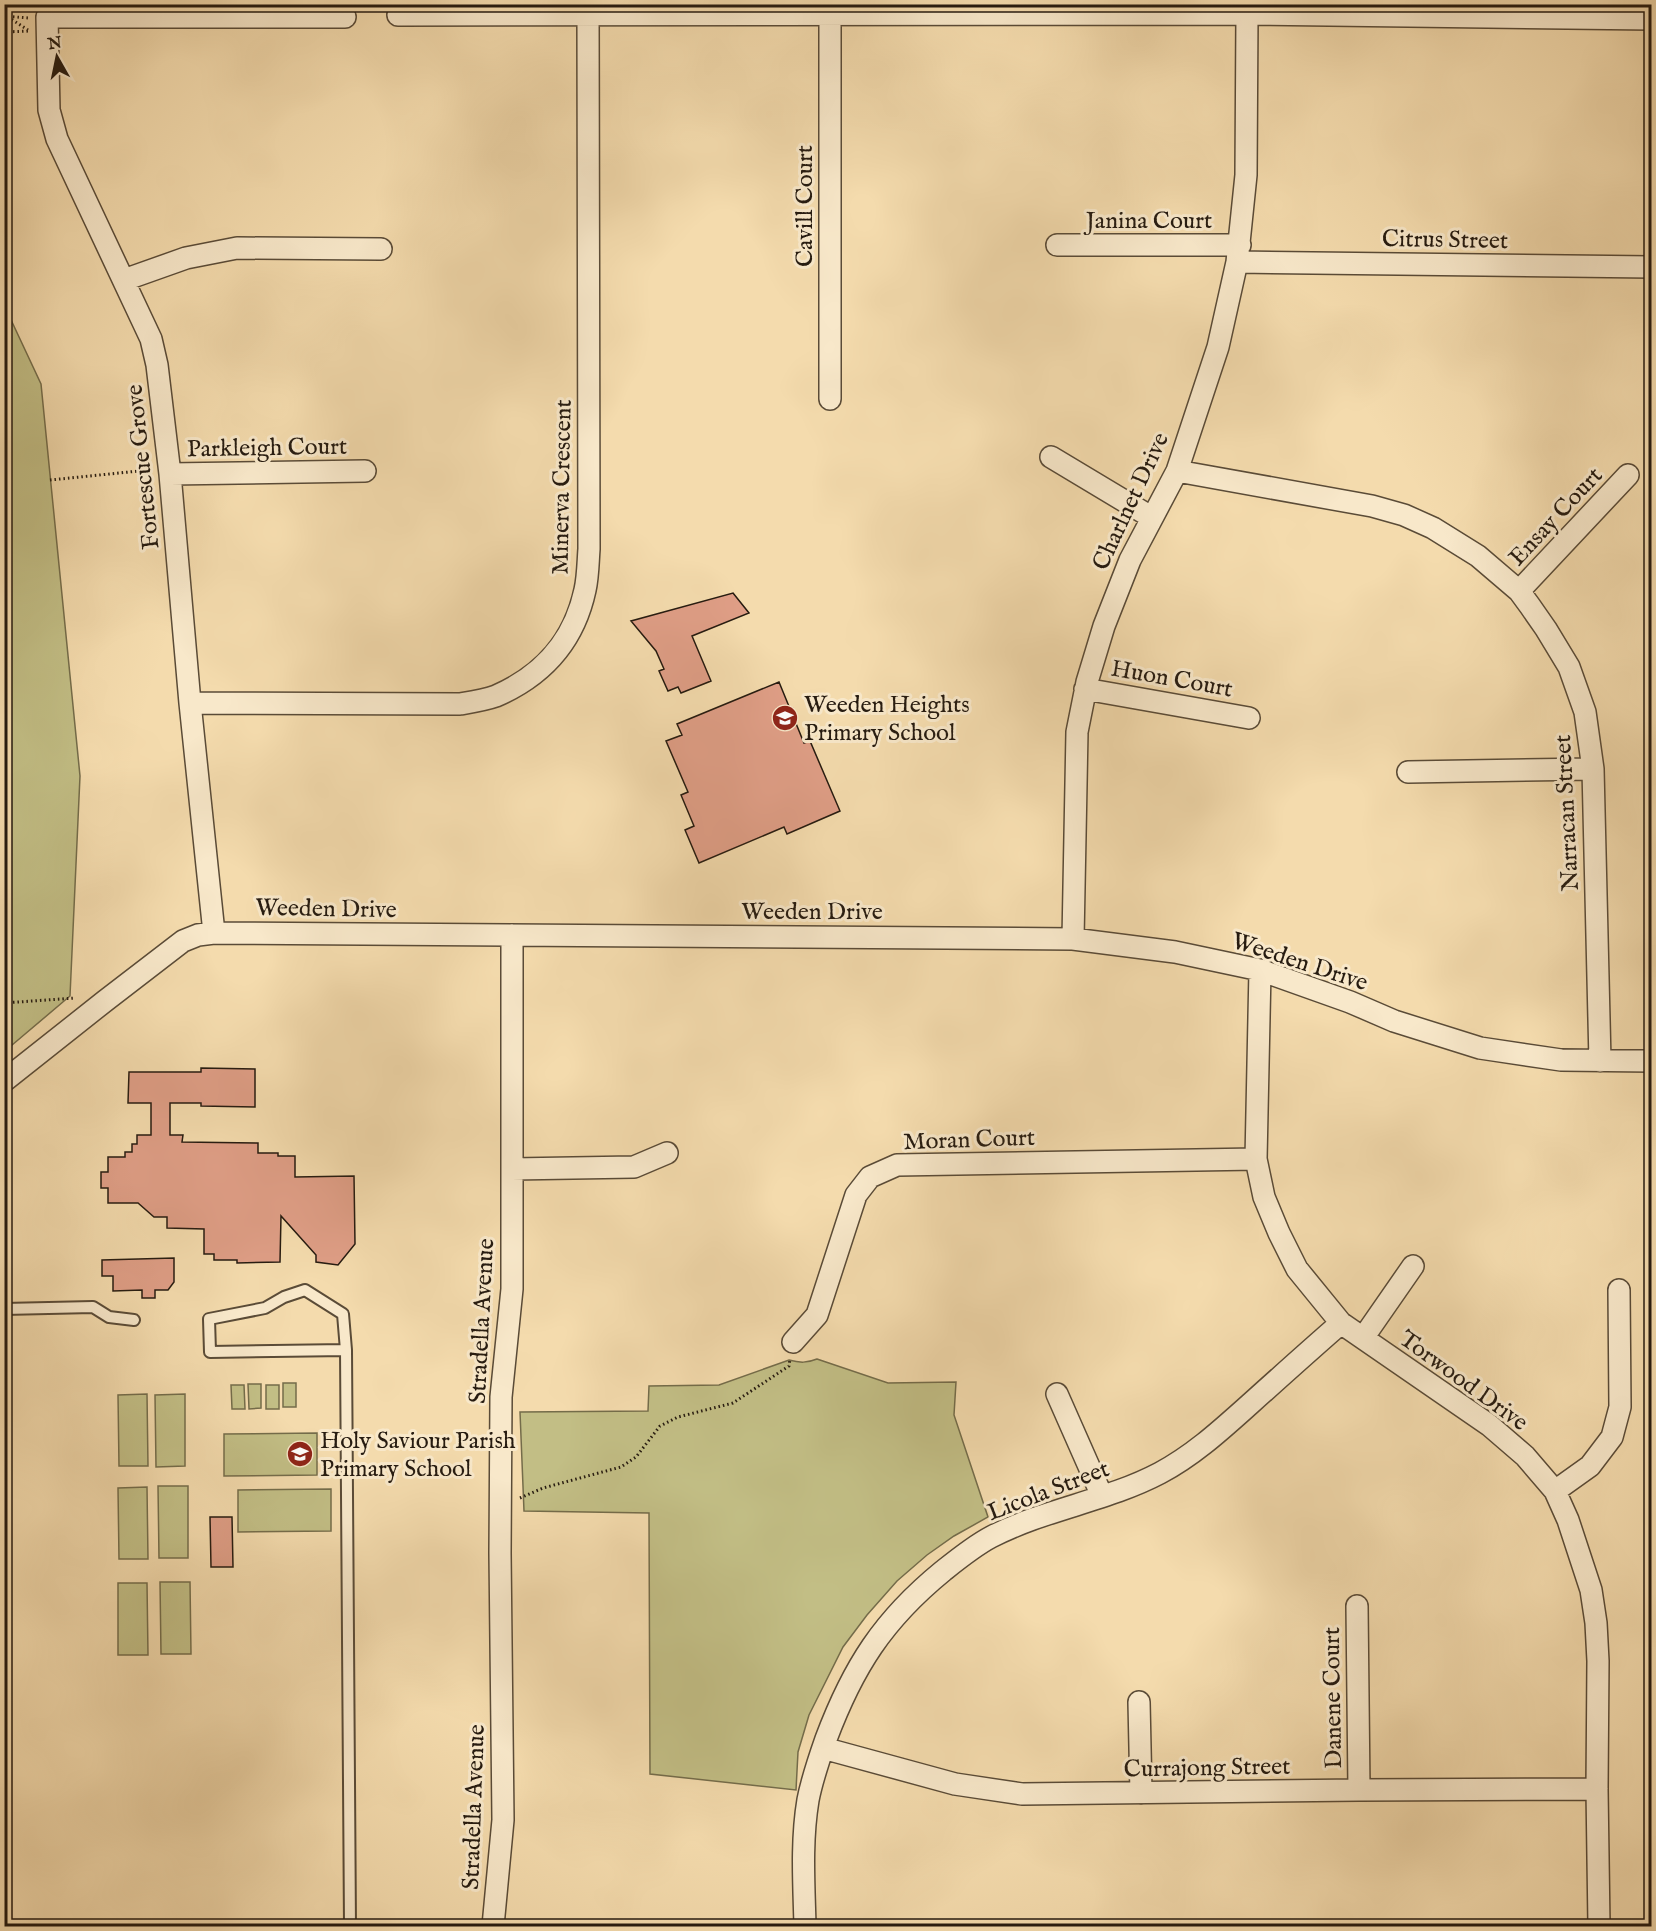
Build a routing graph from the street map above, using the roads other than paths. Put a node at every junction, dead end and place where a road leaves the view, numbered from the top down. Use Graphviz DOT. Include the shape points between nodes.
graph roads {
  1 [pos="588,9"];
  2 [pos="44,14"];
  3 [pos="830,14"];
  4 [pos="1246,14"];
  5 [pos="398,15"];
  6 [pos="345,16"];
  7 [pos="1652,19"];
  8 [pos="1057,245"];
  9 [pos="381,249"];
  10 [pos="1239,254"];
  11 [pos="1652,267"];
  12 [pos="124,280"];
  13 [pos="830,399"];
  14 [pos="1051,457"];
  15 [pos="365,471"];
  16 [pos="1177,471"];
  17 [pos="160,472"];
  18 [pos="1628,476"];
  19 [pos="1151,517"];
  20 [pos="1519,591"];
  21 [pos="1085,689"];
  22 [pos="190,703"];
  23 [pos="1249,718"];
  24 [pos="1593,769"];
  25 [pos="1408,771"];
  26 [pos="214,933"];
  27 [pos="513,934"];
  28 [pos="1073,939"];
  29 [pos="1260,970"];
  30 [pos="1600,1061"];
  31 [pos="1652,1061"];
  32 [pos="4,1081"];
  33 [pos="667,1153"];
  34 [pos="1256,1158"];
  35 [pos="512,1169"];
  36 [pos="1413,1266"];
  37 [pos="1619,1290"];
  38 [pos="4,1310"];
  39 [pos="134,1320"];
  40 [pos="1341,1323"];
  41 [pos="1363,1338"];
  42 [pos="793,1342"];
  43 [pos="346,1350"];
  44 [pos="1057,1394"];
  45 [pos="1555,1491"];
  46 [pos="1102,1496"];
  47 [pos="1357,1606"];
  48 [pos="1139,1702"];
  49 [pos="823,1748"];
  50 [pos="1597,1789"];
  51 [pos="1359,1790"];
  52 [pos="1141,1793"];
  53 [pos="350,1926"];
  54 [pos="493,1926"];
  55 [pos="805,1926"];
  56 [pos="1599,1926"];
  1 -- 3 [label="street"];
  1 -- 5 [label="street"];
  1 -- 22 [label="street, Minerva Crescent" via="589,549 585,590 566,641 525,680 494,696 460,704"];
  2 -- 6 [label="street"];
  2 -- 12 [label="street, Fortescue Grove" via="49,110 57,139"];
  3 -- 4 [label="street"];
  3 -- 13 [label="street, Cavill Court"];
  4 -- 7 [label="street"];
  4 -- 10 [label="street, Charlnet Drive" via="1246,175"];
  8 -- 10 [label="street, Janina Court"];
  9 -- 12 [label="street" via="237,248 186,258"];
  10 -- 11 [label="street, Citrus Street"];
  10 -- 16 [label="street, Charlnet Drive" via="1218,347"];
  12 -- 17 [label="street, Fortescue Grove" via="151,339 157,365"];
  14 -- 19 [label="street"];
  15 -- 17 [label="street, Parkleigh Court"];
  16 -- 19 [label="street, Charlnet Drive"];
  16 -- 20 [label="street, Narracan Street" via="1404,515 1478,556"];
  17 -- 22 [label="street, Fortescue Grove"];
  18 -- 20 [label="street, Ensay Court"];
  19 -- 21 [label="street, Charlnet Drive" via="1119,585"];
  20 -- 24 [label="street, Narracan Street" via="1569,667 1585,712"];
  21 -- 23 [label="street, Huon Court"];
  21 -- 28 [label="street, Charlnet Drive" via="1077,732"];
  22 -- 26 [label="street, Fortescue Grove"];
  24 -- 25 [label="street"];
  24 -- 30 [label="street, Narracan Street"];
  26 -- 27 [label="street, Weeden Drive"];
  26 -- 32 [label="street, Weeden Drive" via="183,941"];
  27 -- 28 [label="street, Weeden Drive"];
  27 -- 35 [label="street, Stradella Avenue"];
  28 -- 29 [label="street, Weeden Drive" via="1175,952"];
  29 -- 30 [label="street, Weeden Drive" via="1394,1021 1480,1048 1561,1060"];
  29 -- 34 [label="street, Torwood Drive"];
  30 -- 31 [label="street, Weeden Drive"];
  33 -- 35 [label="street" via="634,1167"];
  34 -- 40 [label="street, Torwood Drive" via="1264,1197 1297,1269"];
  34 -- 42 [label="street, Moran Court" via="897,1165 870,1177 856,1195 817,1315"];
  35 -- 54 [label="street, Stradella Avenue" via="512,1288 501,1397 503,1820"];
  36 -- 41 [label="street"];
  37 -- 45 [label="street" via="1620,1407 1612,1437 1590,1466"];
  38 -- 39 [label="lane" via="93,1307 109,1317"];
  40 -- 41 [label="street, Torwood Drive"];
  40 -- 46 [label="street, Licola Street" via="1205,1444 1161,1473"];
  41 -- 45 [label="street, Torwood Drive" via="1489,1425 1525,1456"];
  43 -- 43 [label="lane" via="343,1314 305,1290 265,1308 209,1319 210,1352"];
  43 -- 53 [label="lane"];
  44 -- 46 [label="street"];
  45 -- 50 [label="street, Torwood Drive" via="1591,1590 1596,1623"];
  46 -- 49 [label="street, Licola Street" via="1026,1521 989,1538 923,1588 865,1656 840,1702"];
  47 -- 51 [label="street, Danene Court"];
  48 -- 52 [label="street"];
  49 -- 52 [label="street, Currajong Street" via="955,1784 1022,1794"];
  49 -- 55 [label="street, Licola Street" via="808,1799 804,1831"];
  50 -- 51 [label="street, Currajong Street"];
  50 -- 56 [label="street, Torwood Drive"];
  51 -- 52 [label="street, Currajong Street"];
}
